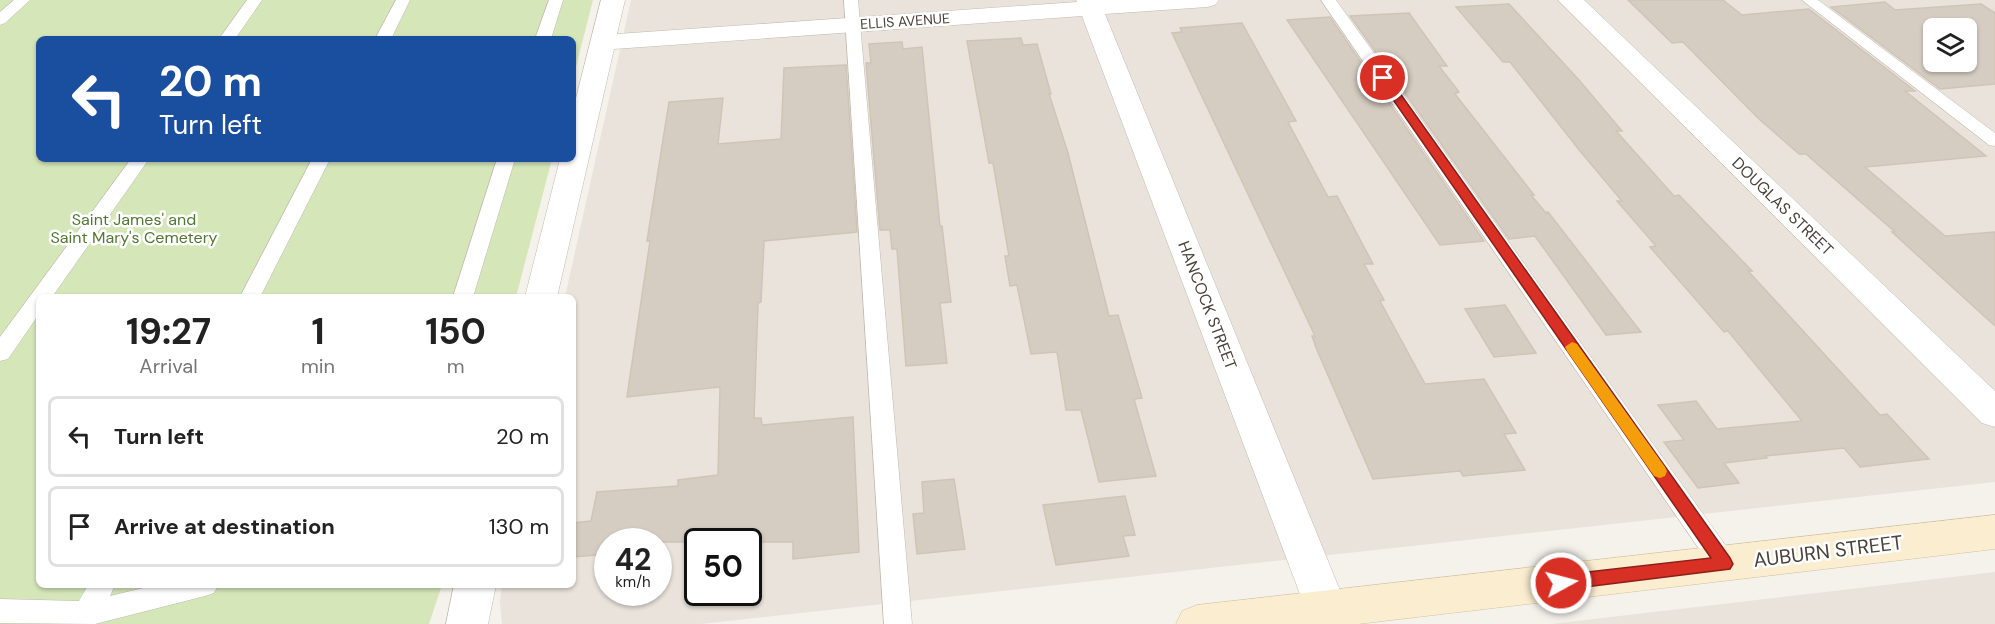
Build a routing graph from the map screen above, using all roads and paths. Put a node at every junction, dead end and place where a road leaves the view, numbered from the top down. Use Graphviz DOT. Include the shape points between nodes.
graph roads {
  1 [pos="23,0"];
  2 [pos="255,0"];
  3 [pos="403,0"];
  4 [pos="556,0"];
  5 [pos="613,0"];
  6 [pos="851,0"];
  7 [pos="1207,0"];
  8 [pos="1328,0"];
  9 [pos="1570,0"];
  10 [pos="1809,0"];
  11 [pos="1090,4"];
  12 [pos="0,20"];
  13 [pos="853,25"];
  14 [pos="229,36"];
  15 [pos="385,36"];
  16 [pos="544,36"];
  17 [pos="603,42"];
  18 [pos="1995,141"];
  19 [pos="576,153"];
  20 [pos="138,162"];
  21 [pos="319,162"];
  22 [pos="505,162"];
  23 [pos="574,162"];
  24 [pos="43,294"];
  25 [pos="252,294"];
  26 [pos="464,294"];
  27 [pos="542,294"];
  28 [pos="36,304"];
  29 [pos="0,353"];
  30 [pos="1995,413"];
  31 [pos="1995,532"];
  32 [pos="1724,564"];
  33 [pos="100,588"];
  34 [pos="194,588"];
  35 [pos="475,588"];
  36 [pos="0,611"];
  37 [pos="1329,617"];
  38 [pos="84,619"];
  39 [pos="467,624"];
  40 [pos="898,624"];
  41 [pos="1197,624"];
  1 -- 12 [label="lane"];
  2 -- 14 [label="lane"];
  3 -- 15 [label="lane"];
  4 -- 16 [label="lane"];
  5 -- 17 [label="street"];
  6 -- 13 [label="lane"];
  7 -- 11 [label="street, ELLIS AVENUE"];
  8 -- 32 [label="lane"];
  9 -- 30 [label="street, DOUGLAS STREET"];
  10 -- 18 [label="lane"];
  11 -- 13 [label="street, ELLIS AVENUE"];
  11 -- 37 [label="street, HANCOCK STREET"];
  13 -- 17 [label="street, ELLIS AVENUE"];
  13 -- 40 [label="lane"];
  17 -- 19 [label="street"];
  20 -- 24 [label="lane"];
  21 -- 25 [label="lane"];
  22 -- 26 [label="lane"];
  23 -- 27 [label="street"];
  28 -- 29 [label="lane"];
  31 -- 32 [label="main road, AUBURN STREET"];
  32 -- 37 [label="main road, AUBURN STREET"];
  33 -- 38 [label="lane"];
  34 -- 38 [label="lane"];
  35 -- 39 [label="street"];
  36 -- 38 [label="lane"];
  37 -- 41 [label="main road, AUBURN STREET"];
}
